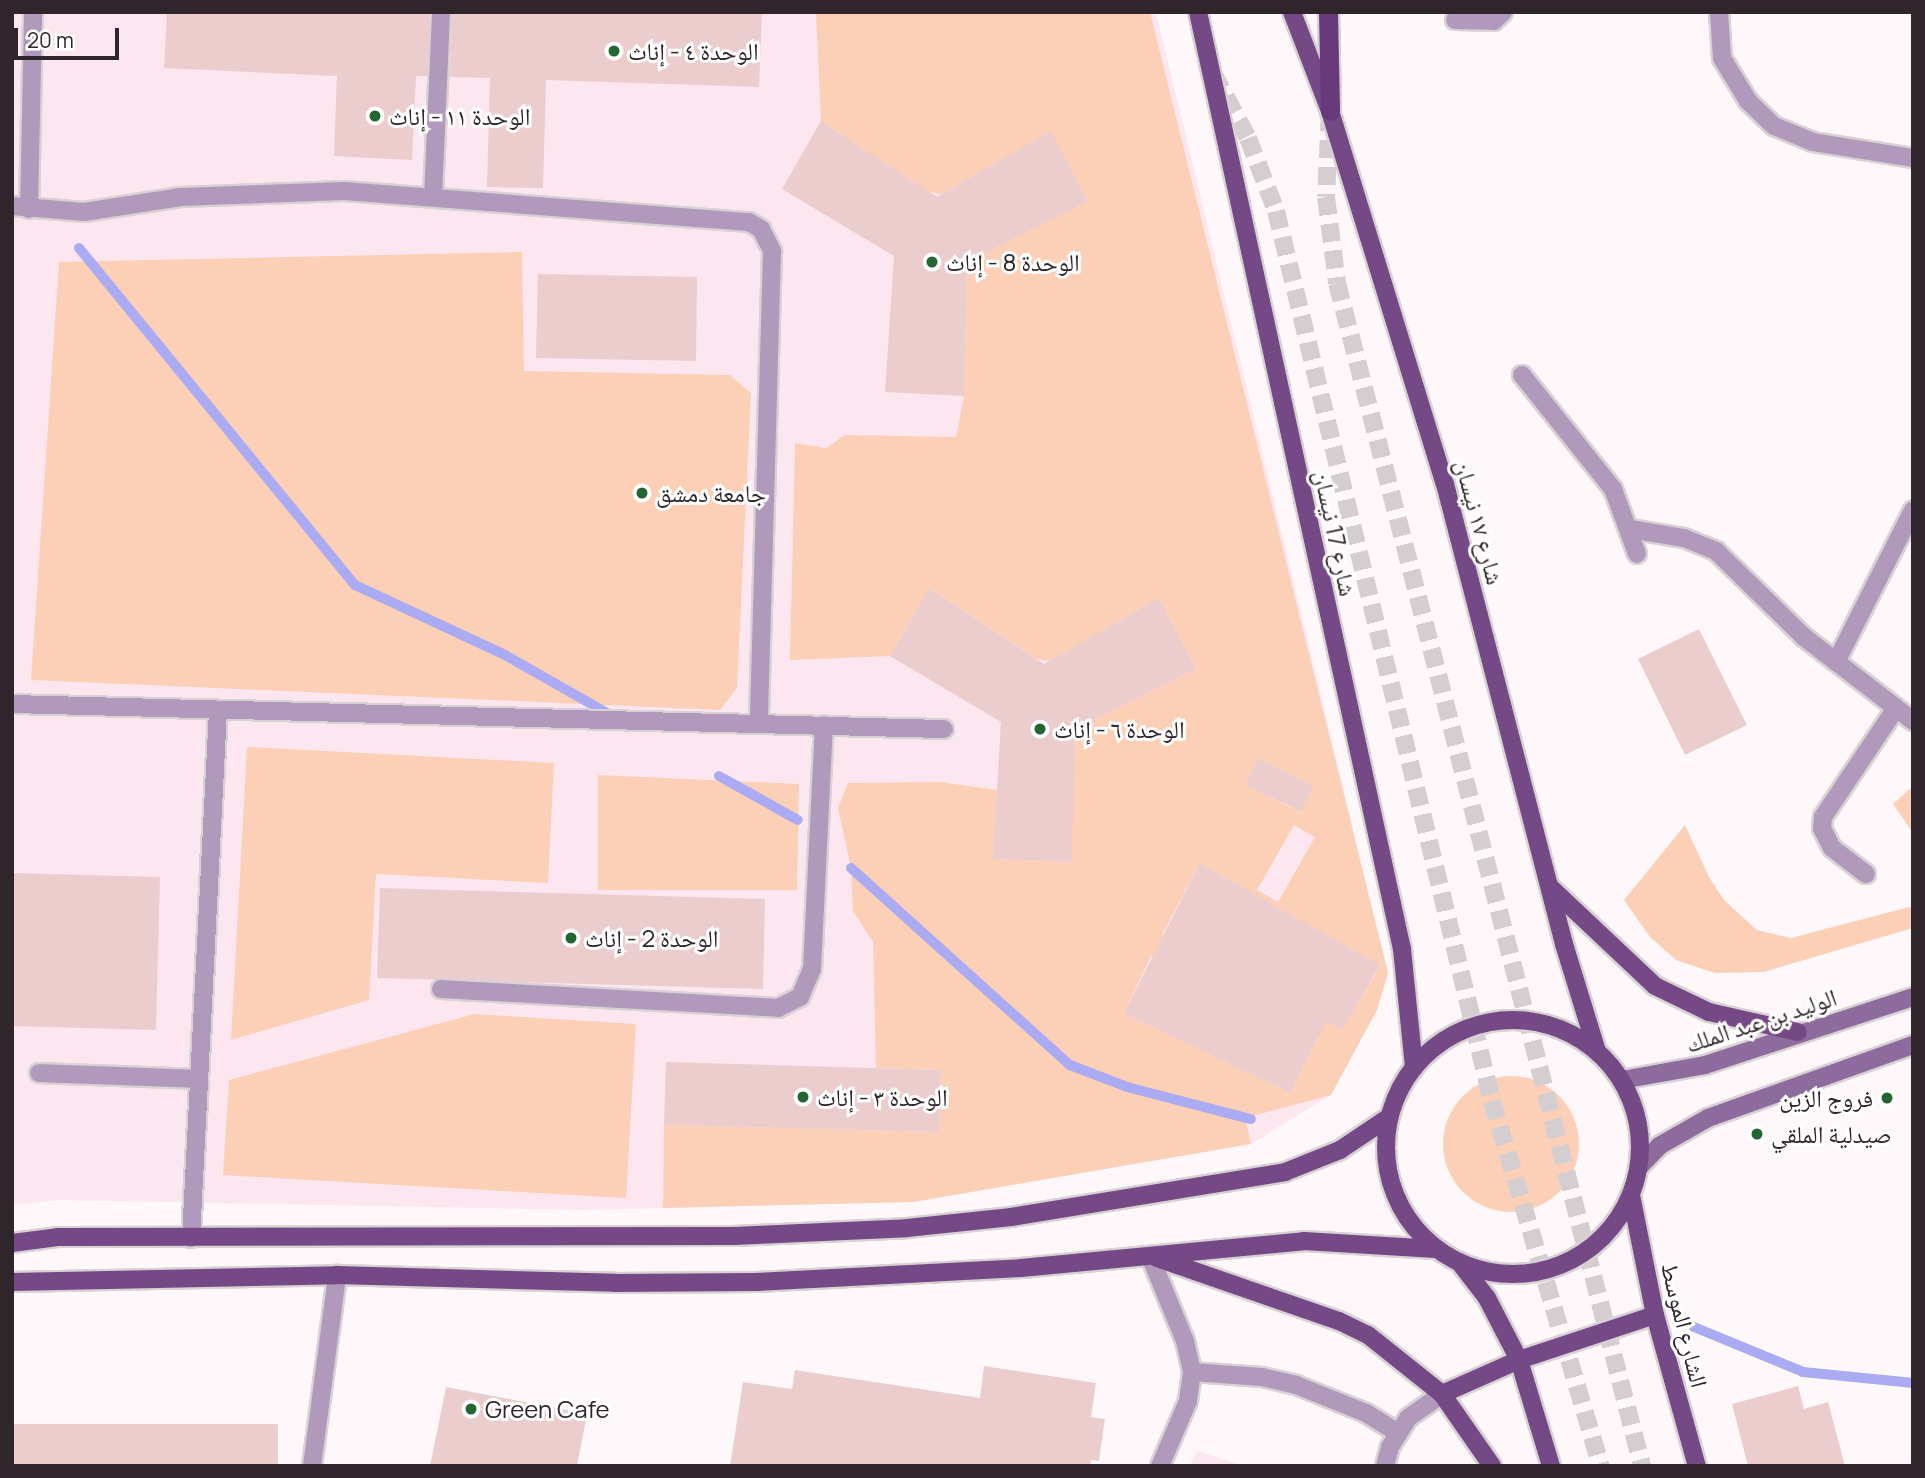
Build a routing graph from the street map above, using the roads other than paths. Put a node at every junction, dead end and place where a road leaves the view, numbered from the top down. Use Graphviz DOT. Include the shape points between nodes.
graph roads {
  1 [pos="33,12"];
  2 [pos="441,12"];
  3 [pos="1198,12"];
  4 [pos="1292,12"];
  5 [pos="1328,12"];
  6 [pos="1503,12"];
  7 [pos="1721,12"];
  8 [pos="1735,12"];
  9 [pos="1455,20"];
  10 [pos="1330,111"];
  11 [pos="1913,158"];
  12 [pos="433,197"];
  13 [pos="21,208"];
  14 [pos="1522,375"];
  15 [pos="1913,510"];
  16 [pos="1630,529"];
  17 [pos="1637,554"];
  18 [pos="1836,662"];
  19 [pos="12,704"];
  20 [pos="1896,708"];
  21 [pos="218,710"];
  22 [pos="1913,722"];
  23 [pos="759,724"];
  24 [pos="824,725"];
  25 [pos="944,729"];
  26 [pos="1866,874"];
  27 [pos="1550,887"];
  28 [pos="440,989"];
  29 [pos="1913,997"];
  30 [pos="1798,1032"];
  31 [pos="1913,1045"];
  32 [pos="1597,1051"];
  33 [pos="1414,1066"];
  34 [pos="39,1073"];
  35 [pos="199,1079"];
  36 [pos="1622,1080"];
  37 [pos="1388,1118"];
  38 [pos="1639,1167"];
  39 [pos="1631,1195"];
  40 [pos="191,1238"];
  41 [pos="12,1242"];
  42 [pos="1436,1250"];
  43 [pos="1150,1256"];
  44 [pos="1460,1263"];
  45 [pos="337,1275"];
  46 [pos="12,1282"];
  47 [pos="1655,1315"];
  48 [pos="1519,1360"];
  49 [pos="1192,1373"];
  50 [pos="1441,1394"];
  51 [pos="1398,1432"];
  52 [pos="312,1466"];
  53 [pos="1160,1466"];
  54 [pos="1385,1466"];
  55 [pos="1492,1466"];
  56 [pos="1551,1466"];
  57 [pos="1697,1466"];
  1 -- 13 [label="street"];
  2 -- 12 [label="street"];
  3 -- 33 [label="main road, شارع 17 نيسان" via="1402,949"];
  4 -- 10 [label="main road, شارع ١٧ نيسان"];
  5 -- 10 [label="highway"];
  6 -- 9 [label="street" via="1494,21"];
  7 -- 8 [label="street"];
  7 -- 11 [label="street" via="1723,58 1748,101 1774,126 1814,142"];
  10 -- 27 [label="main road, شارع ١٧ نيسان" via="1445,484"];
  12 -- 13 [label="street" via="258,191 84,212"];
  12 -- 23 [label="street" via="749,222 768,238 772,251"];
  14 -- 16 [label="street" via="1598,467"];
  15 -- 18 [label="street"];
  16 -- 17 [label="street"];
  16 -- 18 [label="street" via="1684,538 1716,551"];
  18 -- 20 [label="street"];
  19 -- 21 [label="street"];
  20 -- 22 [label="street"];
  20 -- 26 [label="street" via="1823,817 1822,828 1832,848"];
  21 -- 23 [label="street"];
  21 -- 35 [label="street"];
  23 -- 24 [label="street"];
  24 -- 25 [label="street"];
  24 -- 28 [label="street" via="813,969 807,989 790,1004 765,1007"];
  27 -- 30 [label="main road" via="1655,986 1709,1012"];
  27 -- 32 [label="main road, شارع ١٧ نيسان"];
  29 -- 30 [label="main road, الوليد بن عبد الملك"];
  30 -- 36 [label="main road, الوليد بن عبد الملك" via="1705,1065"];
  31 -- 38 [label="main road" via="1708,1118 1658,1146"];
  32 -- 33 [label="main road" via="1573,1035 1517,1020 1460,1031"];
  32 -- 36 [label="main road"];
  33 -- 37 [label="main road"];
  34 -- 35 [label="street"];
  35 -- 40 [label="street"];
  36 -- 38 [label="main road" via="1638,1122"];
  37 -- 40 [label="main road" via="1340,1150 1273,1175 1011,1217 907,1228 734,1236"];
  37 -- 42 [label="main road" via="1385,1147 1395,1195 1415,1229"];
  38 -- 39 [label="main road"];
  39 -- 44 [label="main road" via="1598,1242 1547,1270 1518,1274"];
  39 -- 47 [label="main road, الشارع الموسط"];
  40 -- 41 [label="main road" via="58,1237"];
  42 -- 43 [label="main road" via="1304,1241"];
  42 -- 44 [label="main road"];
  43 -- 45 [label="main road" via="911,1276 757,1282"];
  43 -- 49 [label="street" via="1185,1340"];
  43 -- 50 [label="main road" via="1339,1321 1395,1353"];
  44 -- 48 [label="main road" via="1487,1298"];
  45 -- 46 [label="main road"];
  45 -- 52 [label="street"];
  47 -- 48 [label="main road"];
  47 -- 57 [label="main road, الشارع الموسط"];
  48 -- 50 [label="main road"];
  48 -- 56 [label="main road"];
  49 -- 51 [label="street" via="1262,1377 1296,1385 1354,1407"];
  49 -- 53 [label="street" via="1188,1401"];
  50 -- 51 [label="street" via="1424,1404"];
  50 -- 55 [label="main road"];
  51 -- 54 [label="street"];
}
